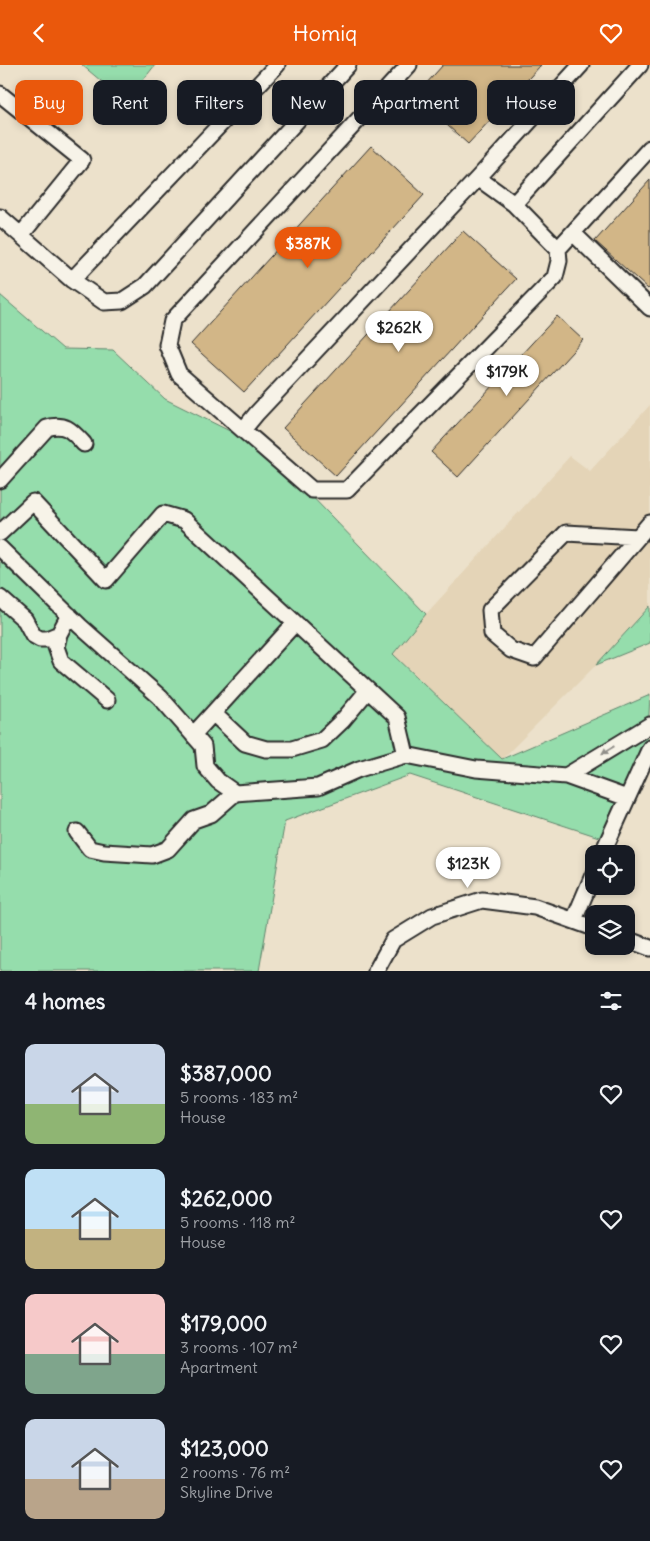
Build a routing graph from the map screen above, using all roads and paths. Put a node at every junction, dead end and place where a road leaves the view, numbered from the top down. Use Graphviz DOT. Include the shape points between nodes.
graph roads {
  1 [pos="277,65"];
  2 [pos="348,65"];
  3 [pos="409,65"];
  4 [pos="581,65"];
  5 [pos="640,65"];
  6 [pos="0,94"];
  7 [pos="650,148"];
  8 [pos="478,178"];
  9 [pos="514,203"];
  10 [pos="0,217"];
  11 [pos="573,233"];
  12 [pos="21,235"];
  13 [pos="558,249"];
  14 [pos="72,280"];
  15 [pos="650,308"];
  16 [pos="242,430"];
  17 [pos="84,444"];
  18 [pos="0,480"];
  19 [pos="650,523"];
  20 [pos="0,533"];
  21 [pos="638,537"];
  22 [pos="0,548"];
  23 [pos="0,598"];
  24 [pos="69,615"];
  25 [pos="295,623"];
  26 [pos="59,634"];
  27 [pos="368,690"];
  28 [pos="107,700"];
  29 [pos="213,713"];
  30 [pos="650,725"];
  31 [pos="194,735"];
  32 [pos="650,748"];
  33 [pos="406,755"];
  34 [pos="566,776"];
  35 [pos="235,793"];
  36 [pos="627,798"];
  37 [pos="77,832"];
  38 [pos="606,845"];
  39 [pos="585,894"];
  40 [pos="574,920"];
  41 [pos="585,924"];
  42 [pos="635,942"];
  43 [pos="650,948"];
  44 [pos="376,971"];
  1 -- 14 [label="street"];
  2 -- 14 [label="street" via="145,286 122,301 104,302"];
  3 -- 16 [label="street" via="172,321 167,345 179,374"];
  4 -- 8 [label="street"];
  5 -- 9 [label="street"];
  6 -- 12 [label="street" via="82,160"];
  7 -- 11 [label="street"];
  8 -- 9 [label="street"];
  8 -- 16 [label="street"];
  9 -- 13 [label="street"];
  10 -- 12 [label="street"];
  11 -- 13 [label="street"];
  11 -- 15 [label="street"];
  12 -- 14 [label="street"];
  13 -- 16 [label="street" via="555,277 347,490 312,490"];
  17 -- 18 [label="street" via="66,427 47,428"];
  19 -- 21 [label="street"];
  20 -- 25 [label="street" via="33,502 106,580 163,514 184,520"];
  21 -- 21 [label="street" via="566,533 490,611 492,634 511,650 534,658"];
  22 -- 24 [label="street"];
  23 -- 26 [label="street" via="19,613 33,635 47,639"];
  24 -- 26 [label="street"];
  24 -- 31 [label="street" via="160,697"];
  25 -- 27 [label="street"];
  25 -- 29 [label="street"];
  26 -- 28 [label="street" via="56,647 61,661"];
  27 -- 29 [label="street" via="322,740 292,749 266,749 246,743"];
  27 -- 33 [label="street" via="397,717"];
  29 -- 31 [label="street"];
  30 -- 34 [label="street, one-way"];
  31 -- 35 [label="street" via="203,746 205,766"];
  32 -- 36 [label="street"];
  33 -- 34 [label="street" via="476,769"];
  33 -- 35 [label="street" via="359,769 318,787"];
  34 -- 36 [label="street"];
  35 -- 37 [label="street" via="211,814 194,821 168,849 152,855 90,849"];
  36 -- 38 [label="street"];
  39 -- 40 [label="street"];
  40 -- 41 [label="street"];
  40 -- 44 [label="street" via="535,907 482,901 432,916 394,940"];
  42 -- 43 [label="street"];
}
